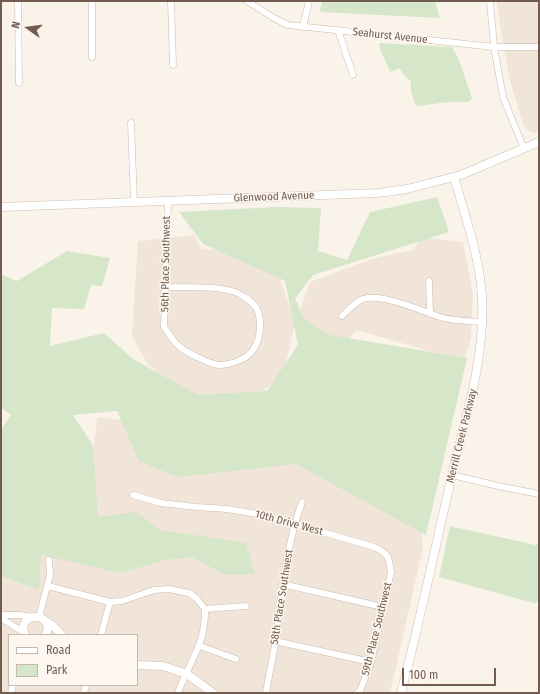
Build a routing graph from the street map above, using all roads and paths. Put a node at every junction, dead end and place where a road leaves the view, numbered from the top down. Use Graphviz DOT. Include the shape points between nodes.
graph roads {
  1 [pos="18,1"];
  2 [pos="92,1"];
  3 [pos="171,1"];
  4 [pos="247,1"];
  5 [pos="309,1"];
  6 [pos="490,1"];
  7 [pos="303,26"];
  8 [pos="338,30"];
  9 [pos="494,47"];
  10 [pos="539,47"];
  11 [pos="92,57"];
  12 [pos="173,65"];
  13 [pos="352,75"];
  14 [pos="19,83"];
  15 [pos="131,123"];
  16 [pos="539,142"];
  17 [pos="524,149"];
  18 [pos="454,177"];
  19 [pos="168,201"];
  20 [pos="134,202"];
  21 [pos="1,207"];
  22 [pos="429,281"];
  23 [pos="165,287"];
  24 [pos="430,313"];
  25 [pos="342,316"];
  26 [pos="483,322"];
  27 [pos="452,475"];
  28 [pos="539,494"];
  29 [pos="133,495"];
  30 [pos="302,502"];
  31 [pos="294,524"];
  32 [pos="49,560"];
  33 [pos="390,563"];
  34 [pos="282,584"];
  35 [pos="48,586"];
  36 [pos="110,602"];
  37 [pos="246,606"];
  38 [pos="383,607"];
  39 [pos="205,609"];
  40 [pos="1,616"];
  41 [pos="39,619"];
  42 [pos="24,634"];
  43 [pos="46,634"];
  44 [pos="61,634"];
  45 [pos="101,634"];
  46 [pos="276,641"];
  47 [pos="200,646"];
  48 [pos="236,659"];
  49 [pos="371,662"];
  50 [pos="138,665"];
  51 [pos="187,674"];
  52 [pos="178,693"];
  53 [pos="213,693"];
  54 [pos="266,693"];
  55 [pos="357,693"];
  56 [pos="401,693"];
  1 -- 14 [label="street"];
  2 -- 11 [label="street"];
  3 -- 12 [label="street"];
  4 -- 7 [label="street, Seahurst Avenue" via="288,25"];
  5 -- 7 [label="street"];
  6 -- 9 [label="street"];
  7 -- 8 [label="street, Seahurst Avenue"];
  8 -- 9 [label="street, Seahurst Avenue"];
  8 -- 13 [label="street"];
  9 -- 10 [label="street, Seahurst Avenue"];
  9 -- 17 [label="street" via="503,97"];
  15 -- 20 [label="street"];
  16 -- 17 [label="street, Glenwood Avenue"];
  17 -- 18 [label="street, Glenwood Avenue"];
  18 -- 19 [label="street, Glenwood Avenue" via="407,189 378,193"];
  18 -- 26 [label="street, Merrill Creek Parkway" via="480,277"];
  19 -- 20 [label="street, Glenwood Avenue"];
  19 -- 23 [label="street, 56th Place Southwest"];
  20 -- 21 [label="street, Glenwood Avenue"];
  22 -- 24 [label="street"];
  23 -- 23 [label="street, 56th Place Southwest" via="226,289 248,299 256,308 259,317 260,330 253,351 233,363 217,365 181,348 164,327"];
  24 -- 25 [label="street" via="375,298 364,299 353,305"];
  24 -- 26 [label="street" via="441,318"];
  26 -- 27 [label="street, Merrill Creek Parkway" via="474,391"];
  27 -- 28 [label="street"];
  27 -- 56 [label="street, Merrill Creek Parkway"];
  29 -- 31 [label="street, 10th Drive West" via="161,503 264,515"];
  30 -- 31 [label="street, 58th Place Southwest"];
  31 -- 33 [label="street, 10th Drive West" via="374,547 384,552"];
  31 -- 34 [label="street, 58th Place Southwest"];
  32 -- 35 [label="street"];
  33 -- 38 [label="street, 59th Place Southwest" via="391,572"];
  34 -- 38 [label="street"];
  34 -- 46 [label="street, 58th Place Southwest"];
  35 -- 36 [label="street"];
  35 -- 41 [label="street"];
  36 -- 39 [label="street" via="154,590 170,589 189,593"];
  36 -- 45 [label="street"];
  37 -- 39 [label="street"];
  38 -- 49 [label="street, 59th Place Southwest"];
  39 -- 47 [label="street"];
  40 -- 41 [label="street" via="20,615"];
  40 -- 42 [label="street"];
  41 -- 42 [label="street" via="25,622"];
  41 -- 43 [label="street" via="47,629"];
  41 -- 44 [label="street" via="52,625"];
  46 -- 49 [label="street"];
  46 -- 54 [label="street, 58th Place Southwest"];
  47 -- 48 [label="street"];
  47 -- 51 [label="street"];
  49 -- 55 [label="street, 59th Place Southwest"];
  50 -- 51 [label="street" via="163,666"];
  51 -- 52 [label="street"];
  51 -- 53 [label="street"];
}
